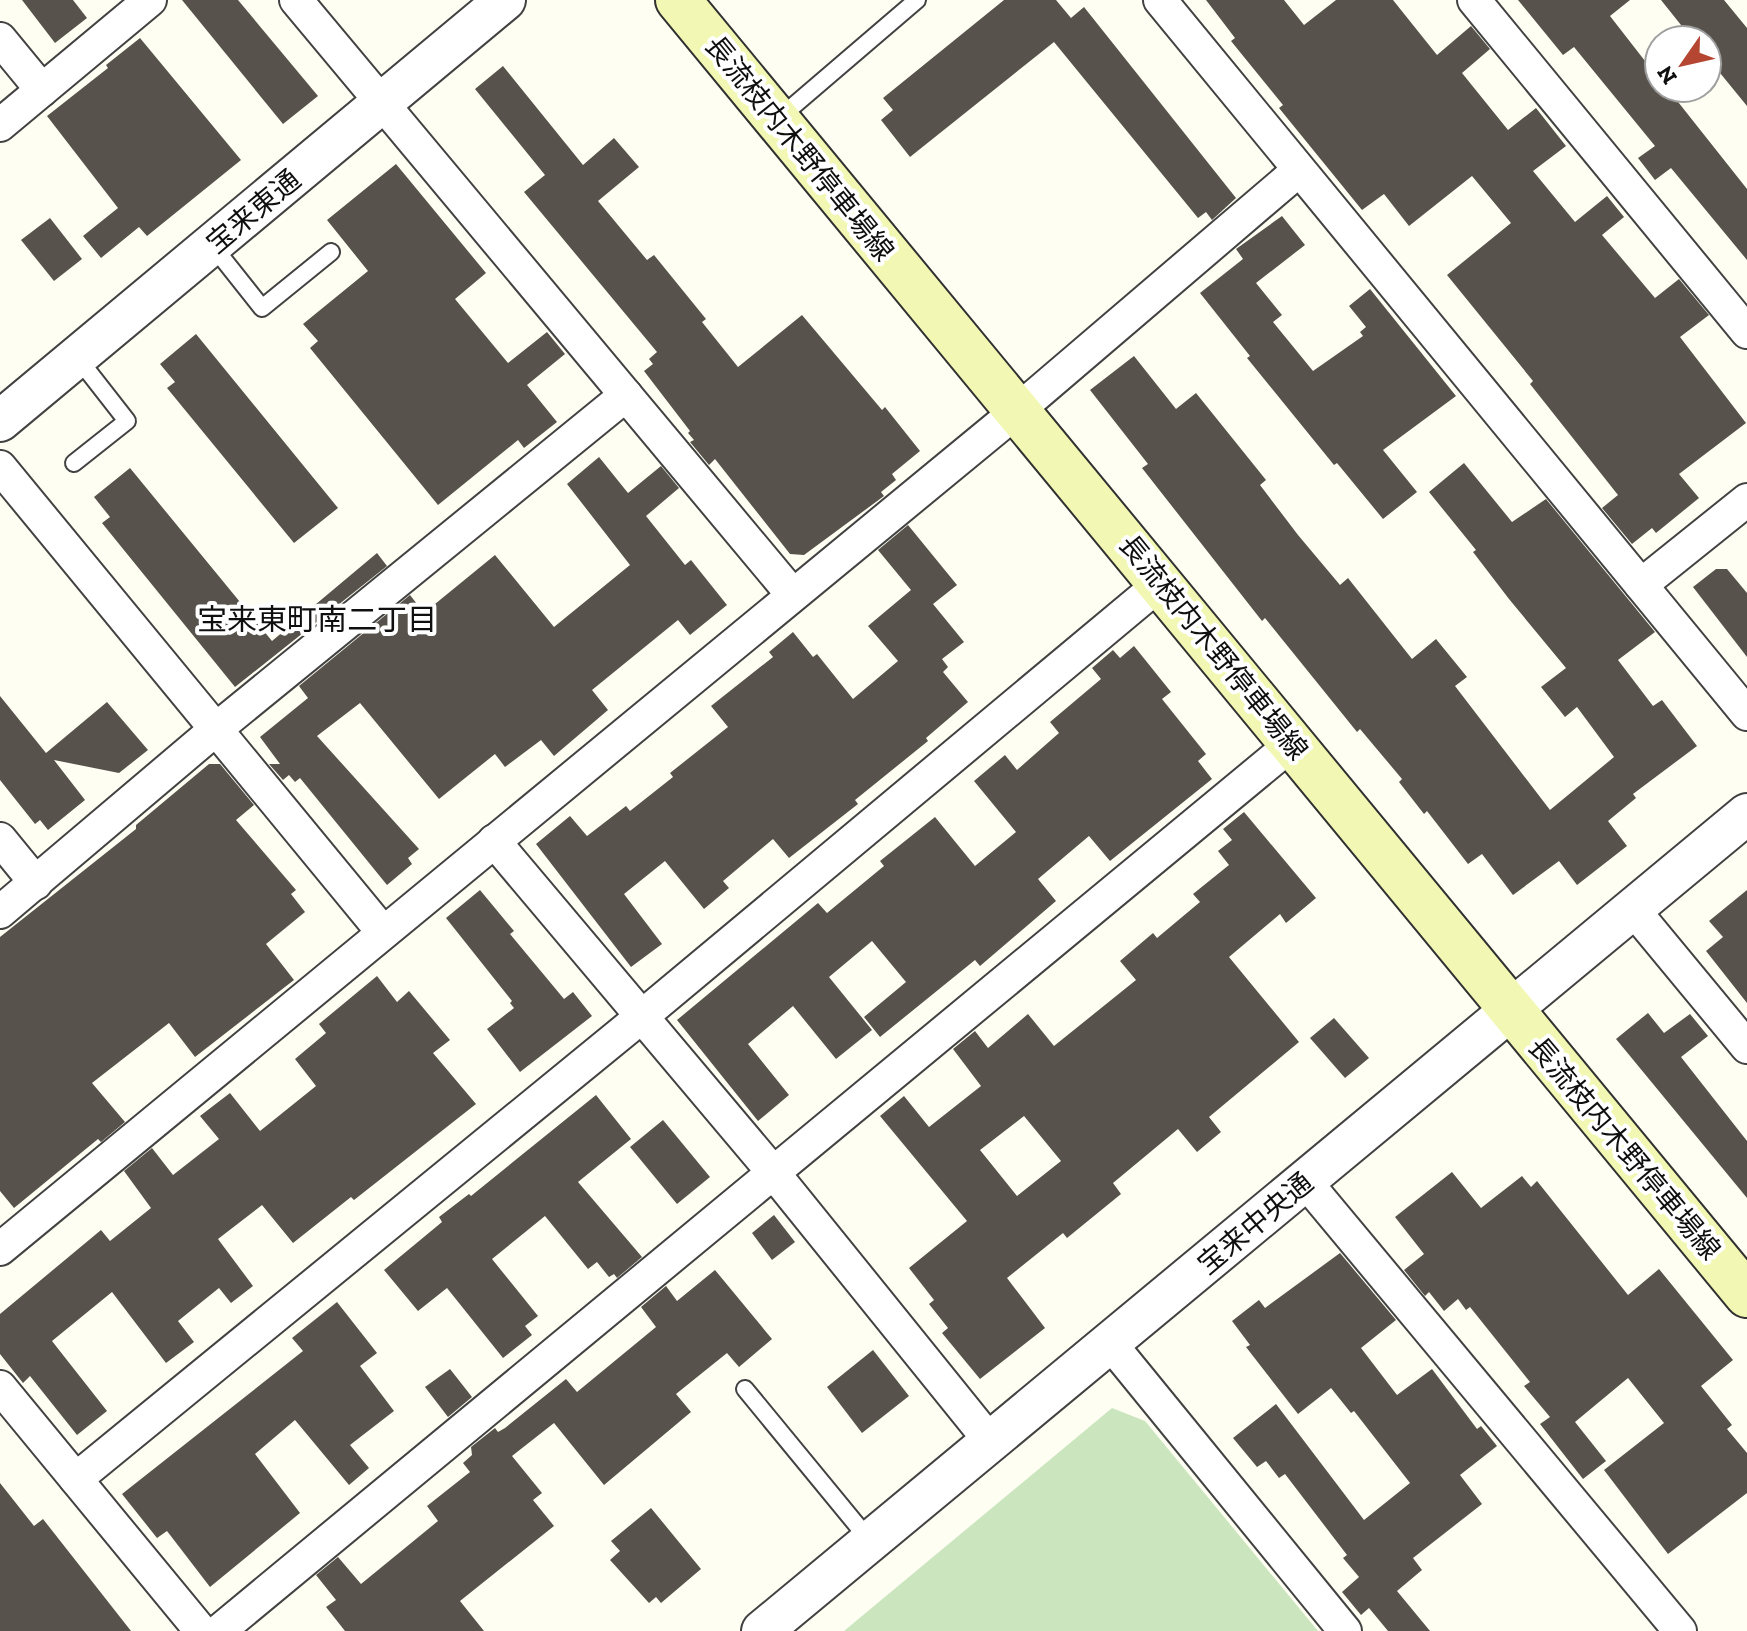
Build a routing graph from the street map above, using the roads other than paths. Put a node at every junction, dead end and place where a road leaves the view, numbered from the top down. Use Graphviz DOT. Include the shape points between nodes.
graph roads {
  1 [pos="150,0"];
  2 [pos="296,0"];
  3 [pos="505,0"];
  4 [pos="678,0"];
  5 [pos="917,0"];
  6 [pos="1160,0"];
  7 [pos="1474,0"];
  8 [pos="0,39"];
  9 [pos="42,90"];
  10 [pos="381,104"];
  11 [pos="777,120"];
  12 [pos="0,125"];
  13 [pos="1299,170"];
  14 [pos="212,245"];
  15 [pos="331,252"];
  16 [pos="1747,332"];
  17 [pos="77,357"];
  18 [pos="626,395"];
  19 [pos="1017,411"];
  20 [pos="0,421"];
  21 [pos="74,463"];
  22 [pos="0,467"];
  23 [pos="1747,500"];
  24 [pos="1161,583"];
  25 [pos="1641,585"];
  26 [pos="792,594"];
  27 [pos="1747,714"];
  28 [pos="215,730"];
  29 [pos="1293,743"];
  30 [pos="1747,814"];
  31 [pos="0,839"];
  32 [pos="494,841"];
  33 [pos="36,883"];
  34 [pos="1632,908"];
  35 [pos="0,912"];
  36 [pos="382,931"];
  37 [pos="1510,1009"];
  38 [pos="640,1018"];
  39 [pos="1747,1047"];
  40 [pos="772,1171"];
  41 [pos="1305,1181"];
  42 [pos="0,1249"];
  43 [pos="1747,1295"];
  44 [pos="1110,1343"];
  45 [pos="0,1387"];
  46 [pos="745,1389"];
  47 [pos="990,1441"];
  48 [pos="76,1479"];
  49 [pos="870,1541"];
  50 [pos="201,1631"];
  51 [pos="219,1631"];
  52 [pos="762,1631"];
  53 [pos="1345,1631"];
  54 [pos="1680,1631"];
  1 -- 9 [label="street"];
  2 -- 10 [label="street"];
  3 -- 10 [label="street, 宝来東通"];
  4 -- 11 [label="main road, 長流枝内木野停車場線"];
  5 -- 11 [label="lane"];
  6 -- 13 [label="street"];
  7 -- 16 [label="street"];
  8 -- 9 [label="street"];
  9 -- 12 [label="street"];
  10 -- 14 [label="street, 宝来東通"];
  10 -- 18 [label="street"];
  11 -- 19 [label="main road, 長流枝内木野停車場線"];
  13 -- 19 [label="street"];
  13 -- 25 [label="street"];
  14 -- 15 [label="lane" via="262,308"];
  14 -- 17 [label="street, 宝来東通"];
  17 -- 20 [label="street, 宝来東通"];
  17 -- 21 [label="lane" via="127,421"];
  18 -- 26 [label="street"];
  18 -- 28 [label="street"];
  19 -- 24 [label="main road, 長流枝内木野停車場線"];
  19 -- 26 [label="street"];
  22 -- 28 [label="street"];
  23 -- 25 [label="street"];
  24 -- 29 [label="main road, 長流枝内木野停車場線"];
  24 -- 38 [label="street"];
  25 -- 27 [label="street"];
  26 -- 32 [label="street"];
  28 -- 33 [label="street"];
  28 -- 36 [label="street"];
  29 -- 37 [label="main road, 長流枝内木野停車場線"];
  29 -- 40 [label="street"];
  30 -- 34 [label="street, 宝来中央通"];
  31 -- 33 [label="street"];
  32 -- 36 [label="street"];
  32 -- 38 [label="street"];
  33 -- 35 [label="street"];
  34 -- 37 [label="street, 宝来中央通"];
  34 -- 39 [label="street"];
  36 -- 42 [label="street"];
  37 -- 41 [label="street, 宝来中央通"];
  37 -- 43 [label="main road, 長流枝内木野停車場線"];
  38 -- 40 [label="street"];
  38 -- 48 [label="street"];
  40 -- 47 [label="street"];
  40 -- 51 [label="street"];
  41 -- 44 [label="street, 宝来中央通"];
  41 -- 54 [label="street"];
  44 -- 47 [label="street, 宝来中央通"];
  44 -- 53 [label="street"];
  45 -- 48 [label="street"];
  46 -- 49 [label="lane"];
  47 -- 49 [label="street, 宝来中央通"];
  48 -- 50 [label="street"];
  49 -- 52 [label="street, 宝来中央通"];
}
